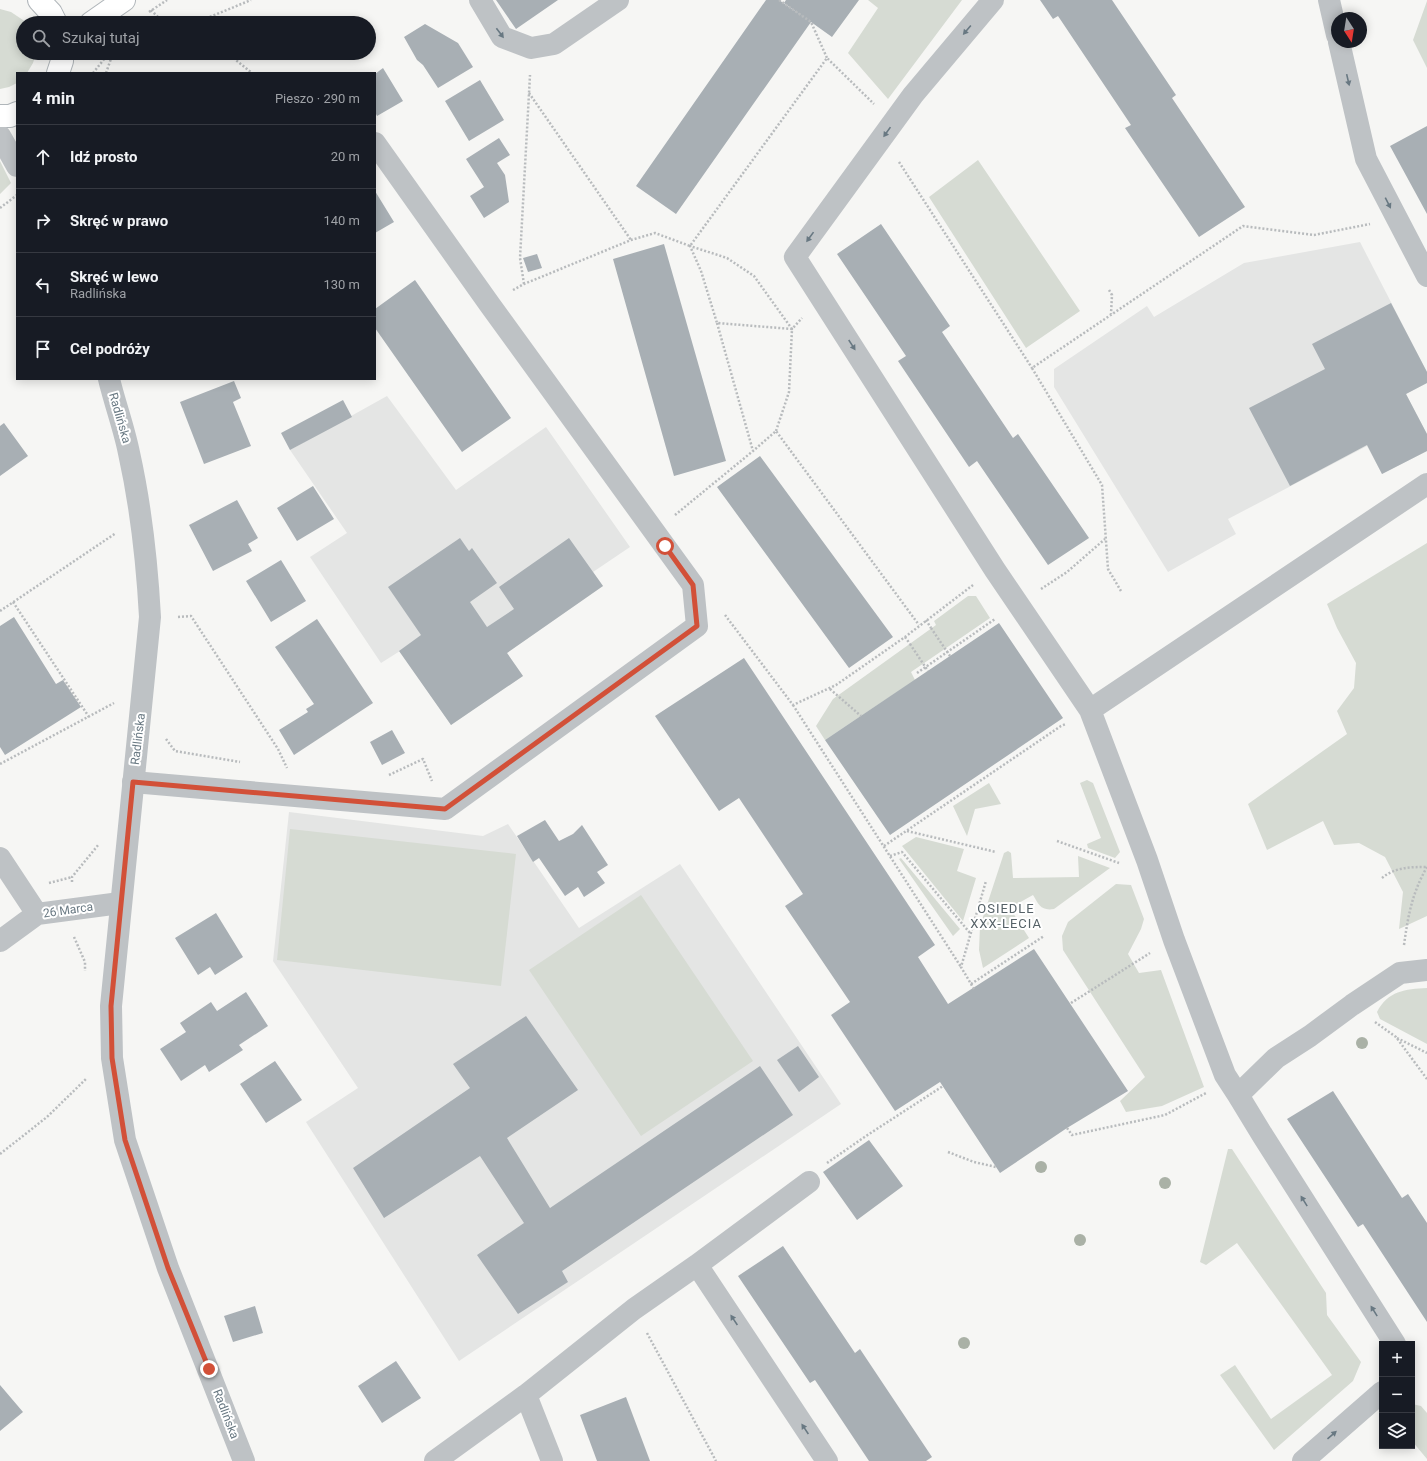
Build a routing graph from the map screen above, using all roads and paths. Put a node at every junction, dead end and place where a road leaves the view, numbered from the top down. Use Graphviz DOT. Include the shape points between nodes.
graph roads {
  1 [pos="39,0"];
  2 [pos="124,0"];
  3 [pos="167,0"];
  4 [pos="251,0"];
  5 [pos="480,0"];
  6 [pos="618,0"];
  7 [pos="779,0"];
  8 [pos="992,0"];
  9 [pos="1329,0"];
  10 [pos="1332,12"];
  11 [pos="52,16"];
  12 [pos="101,16"];
  13 [pos="157,16"];
  14 [pos="212,16"];
  15 [pos="531,48"];
  16 [pos="1340,48"];
  17 [pos="826,58"];
  18 [pos="62,60"];
  19 [pos="103,60"];
  20 [pos="111,60"];
  21 [pos="236,60"];
  22 [pos="58,72"];
  23 [pos="94,72"];
  24 [pos="106,72"];
  25 [pos="251,72"];
  26 [pos="529,93"];
  27 [pos="16,113"];
  28 [pos="0,116"];
  29 [pos="888,130"];
  30 [pos="0,136"];
  31 [pos="376,144"];
  32 [pos="16,164"];
  33 [pos="16,196"];
  34 [pos="0,208"];
  35 [pos="1369,224"];
  36 [pos="631,240"];
  37 [pos="690,246"];
  38 [pos="1427,276"];
  39 [pos="524,284"];
  40 [pos="1108,290"];
  41 [pos="490,305"];
  42 [pos="1111,315"];
  43 [pos="717,323"];
  44 [pos="792,328"];
  45 [pos="1032,368"];
  46 [pos="109,380"];
  47 [pos="776,431"];
  48 [pos="753,451"];
  49 [pos="1427,484"];
  50 [pos="669,520"];
  51 [pos="122,530"];
  52 [pos="1105,539"];
  53 [pos="995,570"];
  54 [pos="1121,591"];
  55 [pos="13,602"];
  56 [pos="1018,604"];
  57 [pos="720,609"];
  58 [pos="0,610"];
  59 [pos="150,617"];
  60 [pos="997,618"];
  61 [pos="926,620"];
  62 [pos="919,625"];
  63 [pos="905,637"];
  64 [pos="950,656"];
  65 [pos="928,671"];
  66 [pos="917,673"];
  67 [pos="830,688"];
  68 [pos="142,704"];
  69 [pos="793,705"];
  70 [pos="1090,710"];
  71 [pos="861,716"];
  72 [pos="89,717"];
  73 [pos="1069,723"];
  74 [pos="163,734"];
  75 [pos="243,762"];
  76 [pos="0,764"];
  77 [pos="281,769"];
  78 [pos="383,778"];
  79 [pos="133,782"];
  80 [pos="445,809"];
  81 [pos="906,831"];
  82 [pos="1057,841"];
  83 [pos="884,846"];
  84 [pos="996,852"];
  85 [pos="890,856"];
  86 [pos="0,858"];
  87 [pos="1122,864"];
  88 [pos="1427,867"];
  89 [pos="1382,878"];
  90 [pos="986,881"];
  91 [pos="120,903"];
  92 [pos="37,914"];
  93 [pos="1408,914"];
  94 [pos="970,933"];
  95 [pos="1044,936"];
  96 [pos="0,941"];
  97 [pos="1133,965"];
  98 [pos="961,967"];
  99 [pos="1427,970"];
  100 [pos="971,984"];
  101 [pos="974,989"];
  102 [pos="1071,1003"];
  103 [pos="1352,1005"];
  104 [pos="1396,1037"];
  105 [pos="1427,1053"];
  106 [pos="1225,1075"];
  107 [pos="86,1079"];
  108 [pos="1427,1079"];
  109 [pos="942,1086"];
  110 [pos="1238,1095"];
  111 [pos="1067,1128"];
  112 [pos="948,1152"];
  113 [pos="0,1154"];
  114 [pos="824,1165"];
  115 [pos="996,1167"];
  116 [pos="810,1182"];
  117 [pos="697,1265"];
  118 [pos="634,1309"];
  119 [pos="1393,1341"];
  120 [pos="526,1395"];
  121 [pos="1379,1395"];
  122 [pos="244,1461"];
  123 [pos="435,1461"];
  124 [pos="552,1461"];
  125 [pos="716,1461"];
  126 [pos="827,1461"];
  127 [pos="1302,1461"];
  1 -- 11 [label="main road"];
  2 -- 12 [label="main road"];
  3 -- 13 [label="path" via="151,10"];
  4 -- 14 [label="path"];
  5 -- 15 [label="street, one-way" via="502,37"];
  6 -- 15 [label="street" via="554,44"];
  7 -- 17 [label="path" via="811,22"];
  8 -- 29 [label="street, one-way" via="913,95"];
  9 -- 10 [label="street"];
  15 -- 26 [label="path"];
  16 -- 38 [label="street, one-way" via="1366,159"];
  17 -- 29 [label="path"];
  17 -- 37 [label="path"];
  18 -- 22 [label="main road"];
  19 -- 23 [label="path"];
  20 -- 24 [label="path"];
  21 -- 25 [label="path"];
  26 -- 36 [label="path"];
  26 -- 39 [label="path" via="520,258"];
  27 -- 28 [label="main road"];
  29 -- 45 [label="path"];
  29 -- 53 [label="street, one-way" via="795,257"];
  30 -- 32 [label="street"];
  31 -- 41 [label="street"];
  33 -- 34 [label="path"];
  35 -- 42 [label="path" via="1314,235 1243,226"];
  36 -- 37 [label="path" via="655,233"];
  36 -- 39 [label="path"];
  37 -- 43 [label="path" via="701,271"];
  37 -- 44 [label="path" via="727,258 754,276"];
  39 -- 41 [label="path"];
  40 -- 42 [label="path" via="1112,295"];
  41 -- 80 [label="street" via="693,585 697,626"];
  42 -- 45 [label="path"];
  43 -- 44 [label="path"];
  43 -- 48 [label="path"];
  44 -- 47 [label="path" via="789,392"];
  45 -- 52 [label="path" via="1102,484"];
  46 -- 59 [label="street, Radlińska" via="129,451 141,509"];
  47 -- 48 [label="path"];
  47 -- 62 [label="path"];
  48 -- 50 [label="path"];
  49 -- 70 [label="street"];
  51 -- 55 [label="path"];
  52 -- 54 [label="path" via="1108,569"];
  52 -- 56 [label="path" via="1067,572"];
  53 -- 56 [label="street"];
  53 -- 61 [label="path"];
  55 -- 58 [label="path"];
  55 -- 72 [label="path"];
  56 -- 70 [label="street"];
  57 -- 69 [label="path"];
  59 -- 68 [label="street, Radlińska"];
  59 -- 77 [label="path" via="191,616 278,749 288,770"];
  60 -- 66 [label="path"];
  61 -- 62 [label="path"];
  61 -- 64 [label="path, bridge"];
  62 -- 63 [label="path"];
  63 -- 65 [label="path, bridge"];
  63 -- 67 [label="path"];
  67 -- 69 [label="path"];
  67 -- 71 [label="path"];
  68 -- 72 [label="path" via="117,702"];
  68 -- 79 [label="street, Radlińska"];
  69 -- 83 [label="path"];
  70 -- 106 [label="street"];
  72 -- 76 [label="path"];
  73 -- 81 [label="path"];
  74 -- 75 [label="path" via="175,751"];
  78 -- 80 [label="path" via="423,759"];
  79 -- 80 [label="street"];
  79 -- 91 [label="street, Radlińska"];
  81 -- 83 [label="path"];
  81 -- 84 [label="path"];
  82 -- 87 [label="path"];
  83 -- 85 [label="path"];
  85 -- 94 [label="path" via="902,852"];
  85 -- 98 [label="path"];
  86 -- 92 [label="street"];
  88 -- 89 [label="path" via="1389,872"];
  88 -- 93 [label="path"];
  90 -- 94 [label="path"];
  91 -- 92 [label="street, 26 Marca"];
  91 -- 122 [label="street, Radlińska" via="111,1006 112,1051 125,1140 168,1268"];
  92 -- 96 [label="street, 26 Marca"];
  94 -- 98 [label="path"];
  95 -- 100 [label="path"];
  97 -- 102 [label="path"];
  98 -- 100 [label="path"];
  99 -- 103 [label="street" via="1400,973"];
  100 -- 101 [label="path"];
  103 -- 104 [label="path"];
  103 -- 110 [label="street" via="1276,1058"];
  104 -- 105 [label="path"];
  104 -- 108 [label="path"];
  106 -- 110 [label="street"];
  106 -- 111 [label="path" via="1211,1091 1165,1115 1072,1135"];
  107 -- 113 [label="path" via="47,1117"];
  109 -- 114 [label="path"];
  119 -- 110 [label="street, one-way"];
  112 -- 115 [label="path"];
  116 -- 117 [label="street"];
  117 -- 118 [label="street"];
  126 -- 117 [label="street, one-way"];
  118 -- 120 [label="street"];
  118 -- 125 [label="path"];
  120 -- 123 [label="street"];
  120 -- 124 [label="street"];
  127 -- 121 [label="street, one-way"];
}
